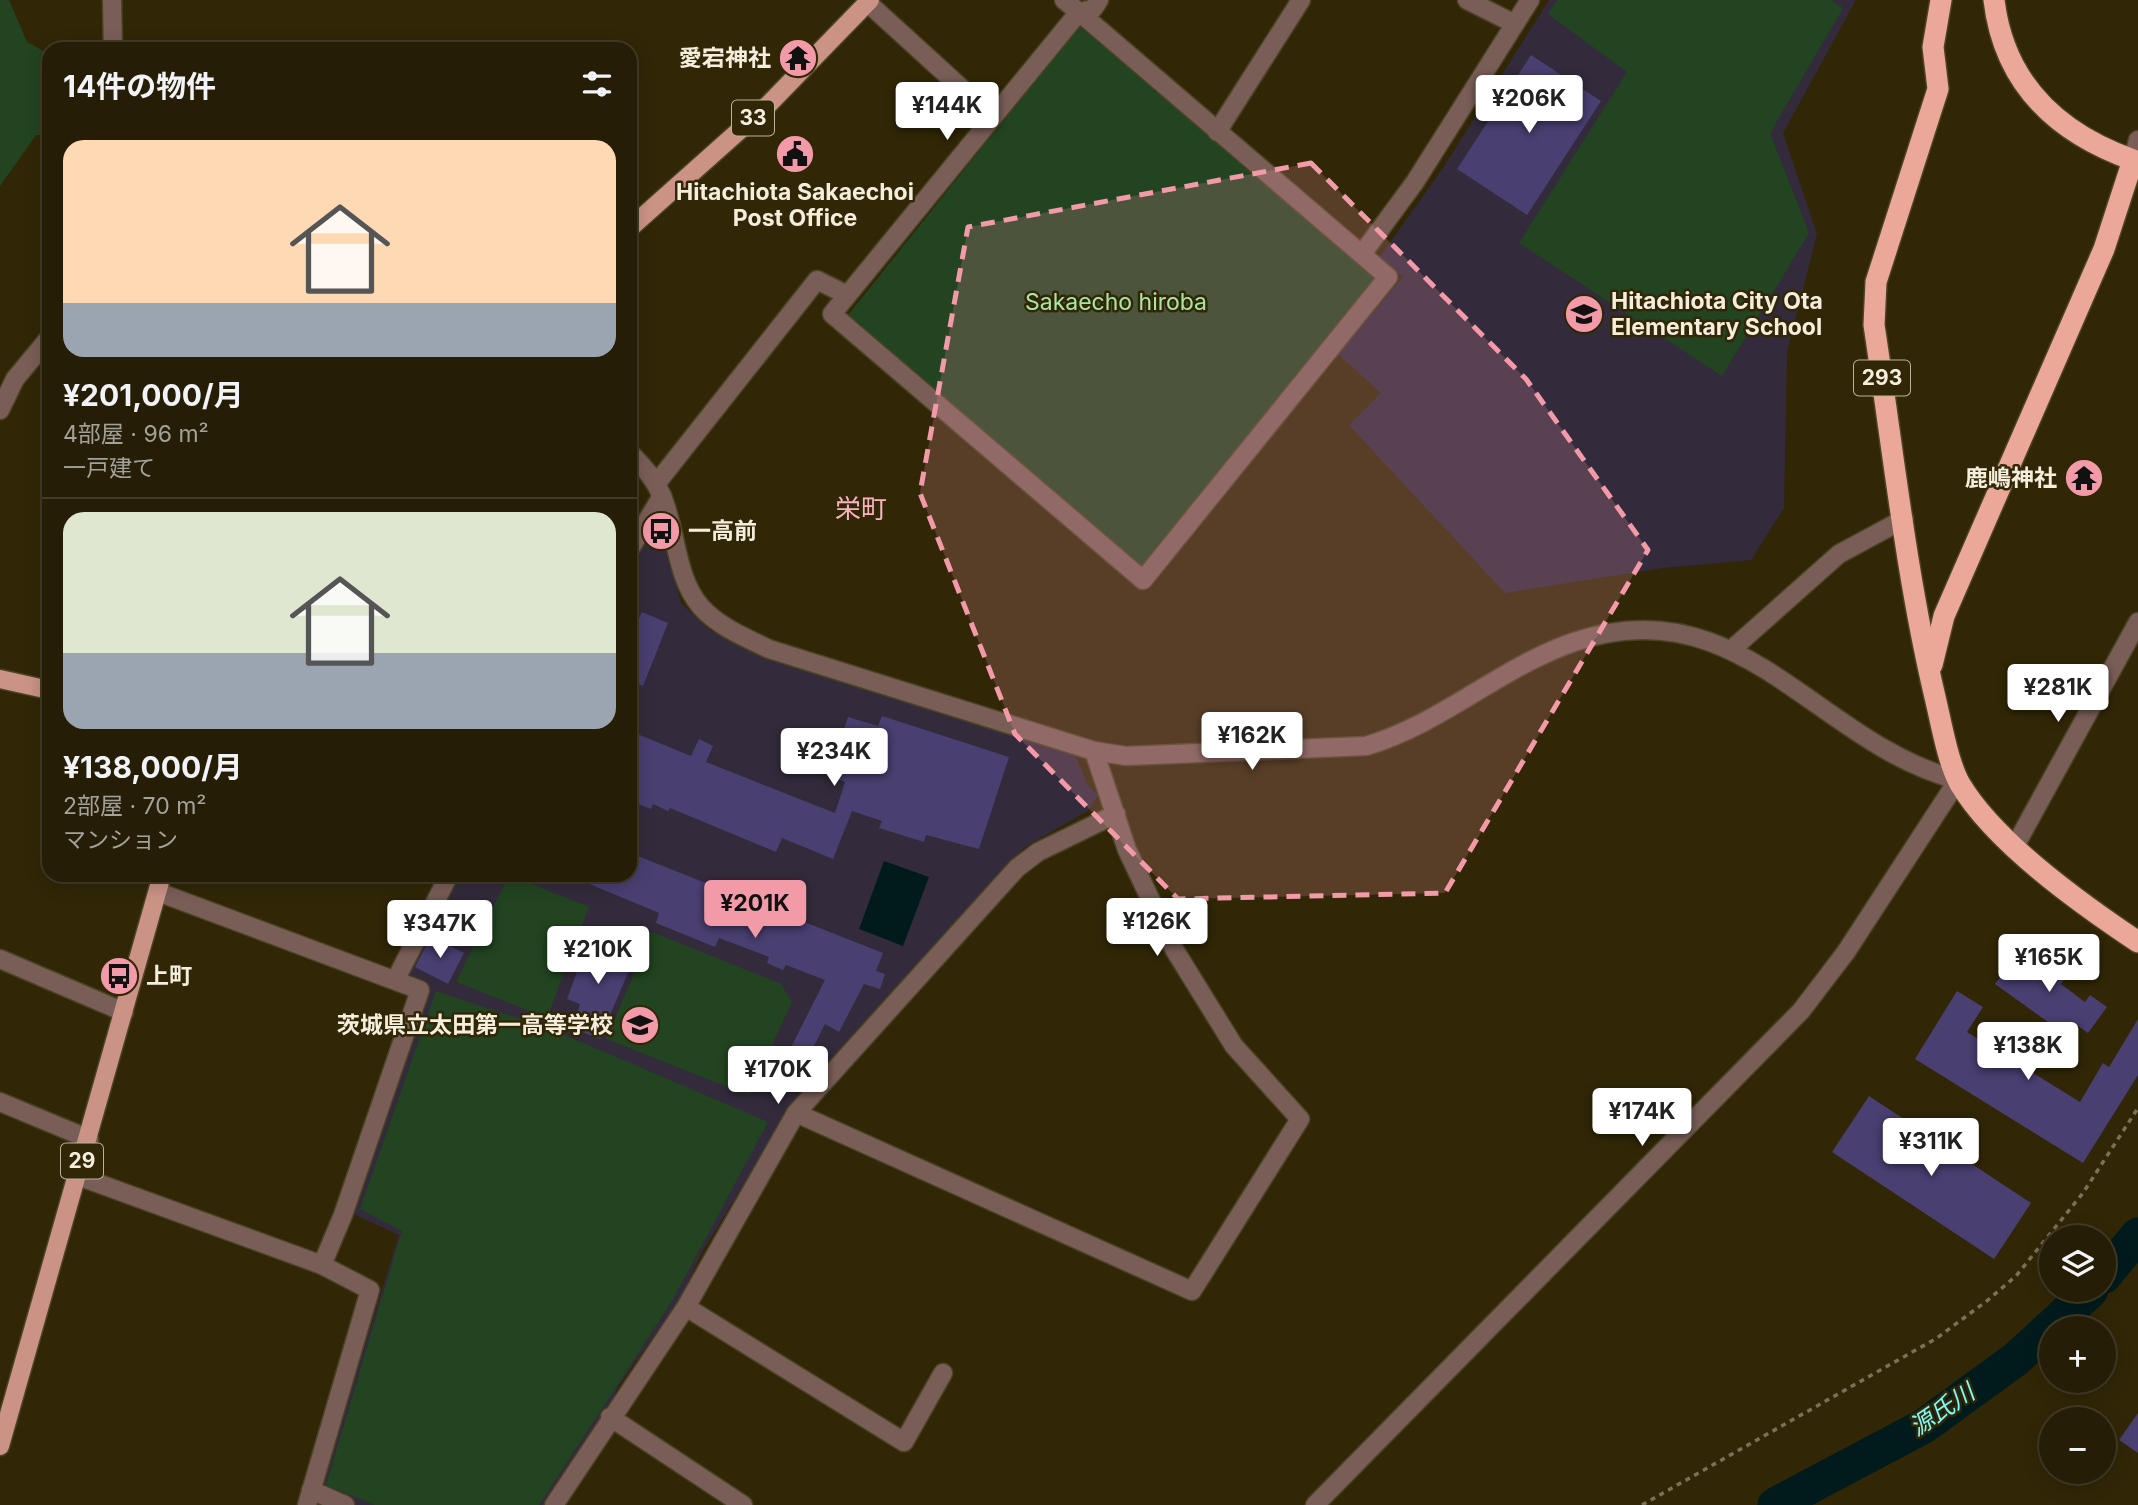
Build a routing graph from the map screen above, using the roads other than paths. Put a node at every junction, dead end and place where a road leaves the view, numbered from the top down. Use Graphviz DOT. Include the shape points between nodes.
graph roads {
  1 [pos="112,0"];
  2 [pos="1064,0"];
  3 [pos="1099,0"];
  4 [pos="1301,0"];
  5 [pos="1467,0"];
  6 [pos="1530,0"];
  7 [pos="1941,0"];
  8 [pos="1994,0"];
  9 [pos="869,1"];
  10 [pos="1079,12"];
  11 [pos="1516,24"];
  12 [pos="113,42"];
  13 [pos="992,117"];
  14 [pos="1217,132"];
  15 [pos="2135,150"];
  16 [pos="637,222"];
  17 [pos="1362,254"];
  18 [pos="847,295"];
  19 [pos="42,346"];
  20 [pos="0,410"];
  21 [pos="637,460"];
  22 [pos="659,490"];
  23 [pos="1904,519"];
  24 [pos="637,535"];
  25 [pos="1919,612"];
  26 [pos="1944,615"];
  27 [pos="2136,633"];
  28 [pos="1731,650"];
  29 [pos="1930,674"];
  30 [pos="0,680"];
  31 [pos="42,689"];
  32 [pos="1094,751"];
  33 [pos="1958,780"];
  34 [pos="1116,814"];
  35 [pos="2015,846"];
  36 [pos="445,882"];
  37 [pos="160,883"];
  38 [pos="2138,942"];
  39 [pos="0,959"];
  40 [pos="396,979"];
  41 [pos="124,1012"];
  42 [pos="0,1102"];
  43 [pos="796,1113"];
  44 [pos="89,1139"];
  45 [pos="78,1176"];
  46 [pos="322,1265"];
  47 [pos="686,1307"];
  48 [pos="943,1373"];
  49 [pos="6,1401"];
  50 [pos="610,1417"];
  51 [pos="0,1446"];
  52 [pos="309,1498"];
  53 [pos="345,1505"];
  54 [pos="554,1505"];
  55 [pos="743,1505"];
  56 [pos="1315,1505"];
  1 -- 12 [label="street"];
  2 -- 10 [label="street"];
  3 -- 10 [label="street" via="1093,9"];
  4 -- 14 [label="street"];
  5 -- 11 [label="street"];
  6 -- 11 [label="street"];
  7 -- 23 [label="highway, 293" via="1933,47 1938,89 1874,302"];
  8 -- 15 [label="highway, 293" via="2010,57 2044,110 2095,147"];
  9 -- 13 [label="street"];
  9 -- 16 [label="main road, 33" via="768,105"];
  10 -- 13 [label="street"];
  10 -- 14 [label="street"];
  11 -- 17 [label="street" via="1415,182"];
  13 -- 18 [label="street"];
  14 -- 17 [label="street"];
  15 -- 26 [label="highway, 293" via="2104,249"];
  17 -- 18 [label="street" via="1388,277 1143,580 832,314"];
  18 -- 22 [label="street" via="817,280"];
  19 -- 20 [label="street" via="15,379"];
  21 -- 22 [label="street"];
  22 -- 24 [label="street"];
  22 -- 32 [label="street" via="690,592 724,626 769,649"];
  23 -- 25 [label="highway, 293"];
  23 -- 28 [label="street" via="1839,554"];
  25 -- 26 [label="street"];
  25 -- 29 [label="highway, 293"];
  26 -- 29 [label="highway, 293"];
  27 -- 35 [label="street"];
  28 -- 32 [label="street" via="1683,633 1614,631 1543,655 1396,737 1366,746 1126,756"];
  28 -- 33 [label="street" via="1753,660 1902,762"];
  29 -- 33 [label="highway, 293"];
  30 -- 31 [label="main road"];
  32 -- 34 [label="street"];
  33 -- 35 [label="highway, 293" via="1982,815"];
  33 -- 56 [label="street" via="1846,952 1801,1012"];
  34 -- 43 [label="street" via="1017,867"];
  34 -- 43 [label="street" via="1127,850 1174,949 1234,1045 1300,1119 1192,1291"];
  35 -- 38 [label="highway, 293"];
  36 -- 40 [label="street"];
  37 -- 40 [label="street"];
  37 -- 41 [label="main road, 29"];
  39 -- 41 [label="street"];
  40 -- 46 [label="street" via="421,990 344,1215"];
  41 -- 44 [label="main road, 29"];
  42 -- 44 [label="street"];
  43 -- 47 [label="street"];
  44 -- 45 [label="main road, 29"];
  45 -- 46 [label="street"];
  45 -- 49 [label="main road, 29"];
  46 -- 52 [label="street" via="370,1290"];
  47 -- 48 [label="street" via="904,1442"];
  47 -- 50 [label="street"];
  49 -- 51 [label="main road, 29"];
  50 -- 54 [label="street"];
  50 -- 55 [label="street"];
  52 -- 53 [label="street"];
}
